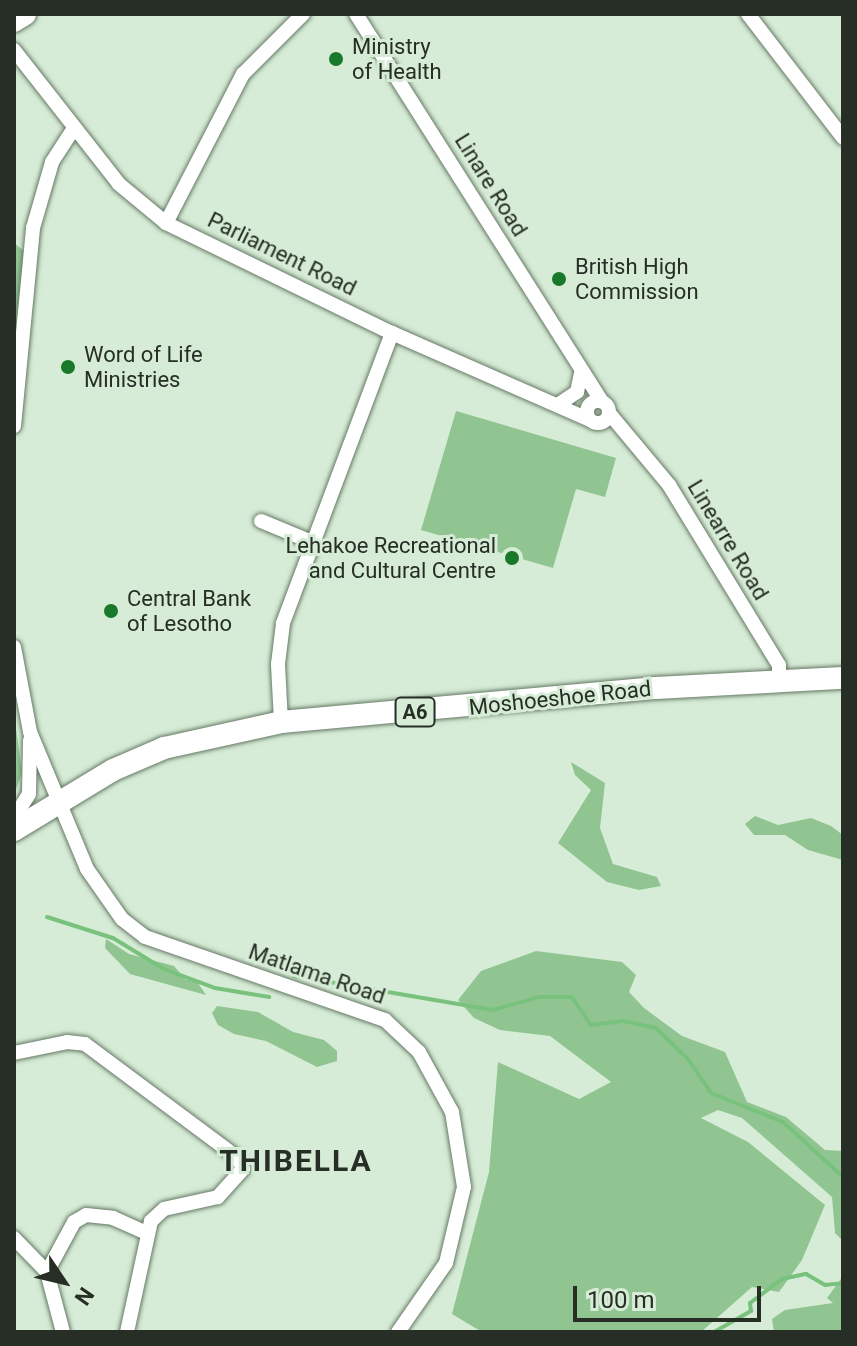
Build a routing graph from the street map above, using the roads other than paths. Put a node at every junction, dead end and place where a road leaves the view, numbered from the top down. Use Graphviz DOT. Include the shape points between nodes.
graph roads {
  1 [pos="25,14"];
  2 [pos="303,14"];
  3 [pos="356,14"];
  4 [pos="748,14"];
  5 [pos="14,21"];
  6 [pos="14,50"];
  7 [pos="73,130"];
  8 [pos="843,138"];
  9 [pos="166,223"];
  10 [pos="392,333"];
  11 [pos="584,377"];
  12 [pos="562,403"];
  13 [pos="597,411"];
  14 [pos="14,426"];
  15 [pos="261,521"];
  16 [pos="314,543"];
  17 [pos="14,647"];
  18 [pos="843,678"];
  19 [pos="779,681"];
  20 [pos="281,722"];
  21 [pos="30,732"];
  22 [pos="59,803"];
  23 [pos="14,818"];
  24 [pos="14,830"];
  25 [pos="14,1053"];
  26 [pos="147,1233"];
  27 [pos="14,1238"];
  28 [pos="47,1272"];
  29 [pos="63,1332"];
  30 [pos="127,1332"];
  31 [pos="398,1332"];
  1 -- 5 [label="main road"];
  2 -- 9 [label="street" via="243,74"];
  3 -- 11 [label="street, Linare Road"];
  4 -- 8 [label="street"];
  6 -- 7 [label="street, Parliament Road"];
  7 -- 9 [label="street, Parliament Road" via="119,184"];
  7 -- 14 [label="street" via="52,162 33,228"];
  9 -- 10 [label="street, Parliament Road"];
  10 -- 12 [label="street, Parliament Road"];
  10 -- 16 [label="street"];
  11 -- 12 [label="street" via="577,392"];
  11 -- 13 [label="street, Linare Road"];
  12 -- 13 [label="street, Parliament Road"];
  13 -- 19 [label="street, Linearre Road" via="669,485 779,665"];
  15 -- 16 [label="street"];
  16 -- 20 [label="street" via="283,623 278,664"];
  17 -- 21 [label="street"];
  18 -- 19 [label="main road, Moshoeshoe Road / A6"];
  19 -- 20 [label="main road, Moshoeshoe Road / A6"];
  20 -- 22 [label="main road, Moshoeshoe Road / A6" via="164,748 113,770"];
  21 -- 22 [label="street, Matlama Road"];
  21 -- 23 [label="street" via="29,794"];
  22 -- 24 [label="main road, Moshoeshoe Road / A6"];
  22 -- 31 [label="street, Matlama Road" via="87,869 122,919 145,937 385,1020 419,1052 452,1112 464,1187 446,1263"];
  25 -- 26 [label="street" via="67,1042 85,1044 238,1158 243,1169 231,1187 201,1203 164,1209"];
  26 -- 28 [label="street" via="113,1218 86,1215 74,1222"];
  26 -- 30 [label="street"];
  27 -- 28 [label="street"];
  28 -- 29 [label="street"];
}
